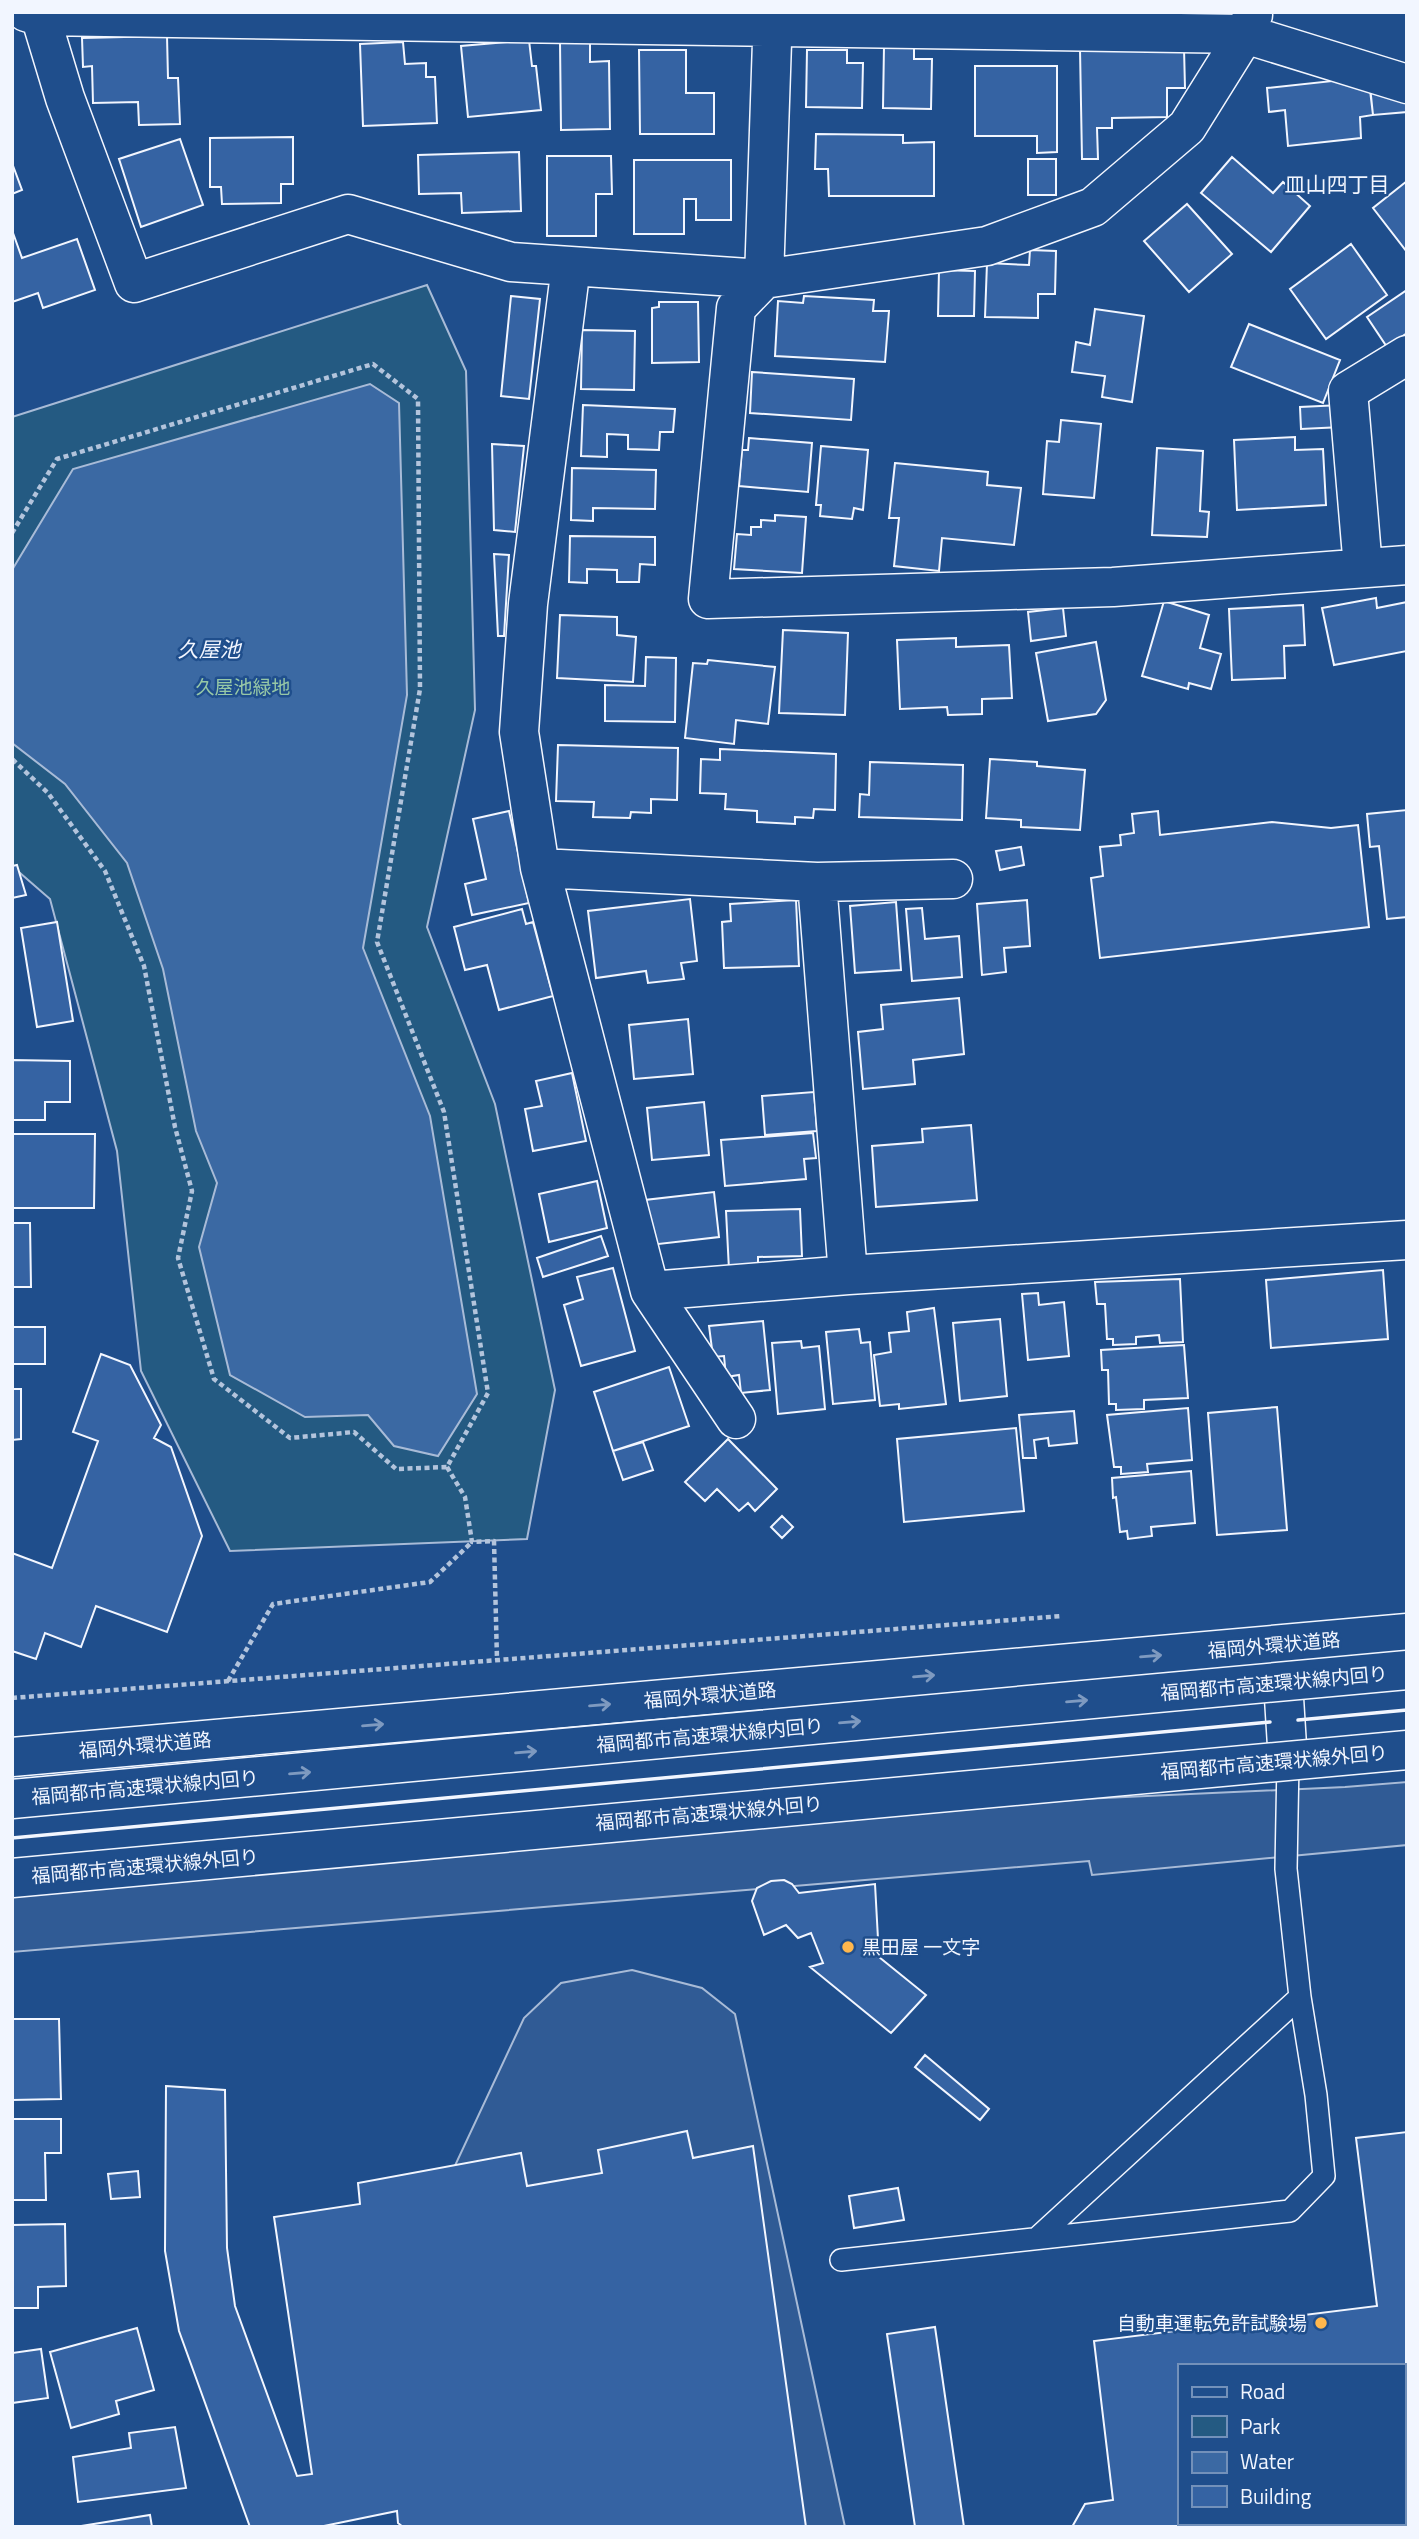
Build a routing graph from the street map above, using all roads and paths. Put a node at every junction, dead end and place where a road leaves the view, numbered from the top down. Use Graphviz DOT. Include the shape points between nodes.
graph roads {
  1 [pos="35,13"];
  2 [pos="773,20"];
  3 [pos="1250,23"];
  4 [pos="1407,84"];
  5 [pos="571,267"];
  6 [pos="764,279"];
  7 [pos="1407,355"];
  8 [pos="12,534"];
  9 [pos="1407,565"];
  10 [pos="1363,568"];
  11 [pos="12,759"];
  12 [pos="540,868"];
  13 [pos="953,879"];
  14 [pos="817,883"];
  15 [pos="1407,1240"];
  16 [pos="848,1275"];
  17 [pos="650,1291"];
  18 [pos="736,1419"];
  19 [pos="447,1467"];
  20 [pos="472,1542"];
  21 [pos="1062,1616"];
  22 [pos="1407,1633"];
  23 [pos="1280,1644"];
  24 [pos="497,1660"];
  25 [pos="1407,1670"];
  26 [pos="228,1681"];
  27 [pos="12,1698"];
  28 [pos="1407,1752"];
  29 [pos="12,1757"];
  30 [pos="1288,1762"];
  31 [pos="12,1799"];
  32 [pos="12,1870"];
  33 [pos="12,1878"];
  34 [pos="1300,1997"];
  35 [pos="1037,2238"];
  36 [pos="841,2260"];
  1 -- 2 [label="main road"];
  1 -- 5 [label="main road" via="134,283 348,214 511,262"];
  2 -- 3 [label="main road"];
  2 -- 6 [label="main road"];
  3 -- 4 [label="main road"];
  3 -- 6 [label="main road" via="1187,127 1093,207 987,246"];
  5 -- 6 [label="main road"];
  5 -- 12 [label="main road" via="528,604 519,732"];
  6 -- 10 [label="main road" via="736,308 708,598 1113,587"];
  7 -- 10 [label="main road" via="1348,391"];
  8 -- 19 [label="path" via="57,459 373,364 418,399 420,689 377,942 444,1112 488,1393"];
  9 -- 10 [label="main road"];
  11 -- 19 [label="path" via="48,793 105,871 144,966 192,1191 178,1258 214,1379 290,1438 355,1432 396,1469"];
  12 -- 14 [label="main road"];
  12 -- 17 [label="main road"];
  13 -- 14 [label="main road"];
  14 -- 16 [label="main road"];
  15 -- 16 [label="main road"];
  16 -- 17 [label="main road"];
  17 -- 18 [label="main road"];
  19 -- 20 [label="path" via="465,1497"];
  20 -- 24 [label="path" via="494,1541"];
  20 -- 26 [label="path" via="430,1582 273,1605"];
  21 -- 24 [label="path"];
  22 -- 23 [label="main road, 福岡外環状道路"];
  29 -- 23 [label="main road, 福岡外環状道路, one-way"];
  23 -- 30 [label="main road"];
  24 -- 26 [label="path"];
  31 -- 25 [label="main road, 福岡都市高速環状線内回り, one-way, bridge"];
  26 -- 27 [label="path"];
  28 -- 30 [label="main road"];
  28 -- 33 [label="main road, 福岡都市高速環状線外回り, bridge"];
  30 -- 32 [label="main road"];
  30 -- 34 [label="lane" via="1286,1869"];
  34 -- 35 [label="lane"];
  34 -- 35 [label="lane" via="1324,2176 1290,2211"];
  35 -- 36 [label="lane"];
}
